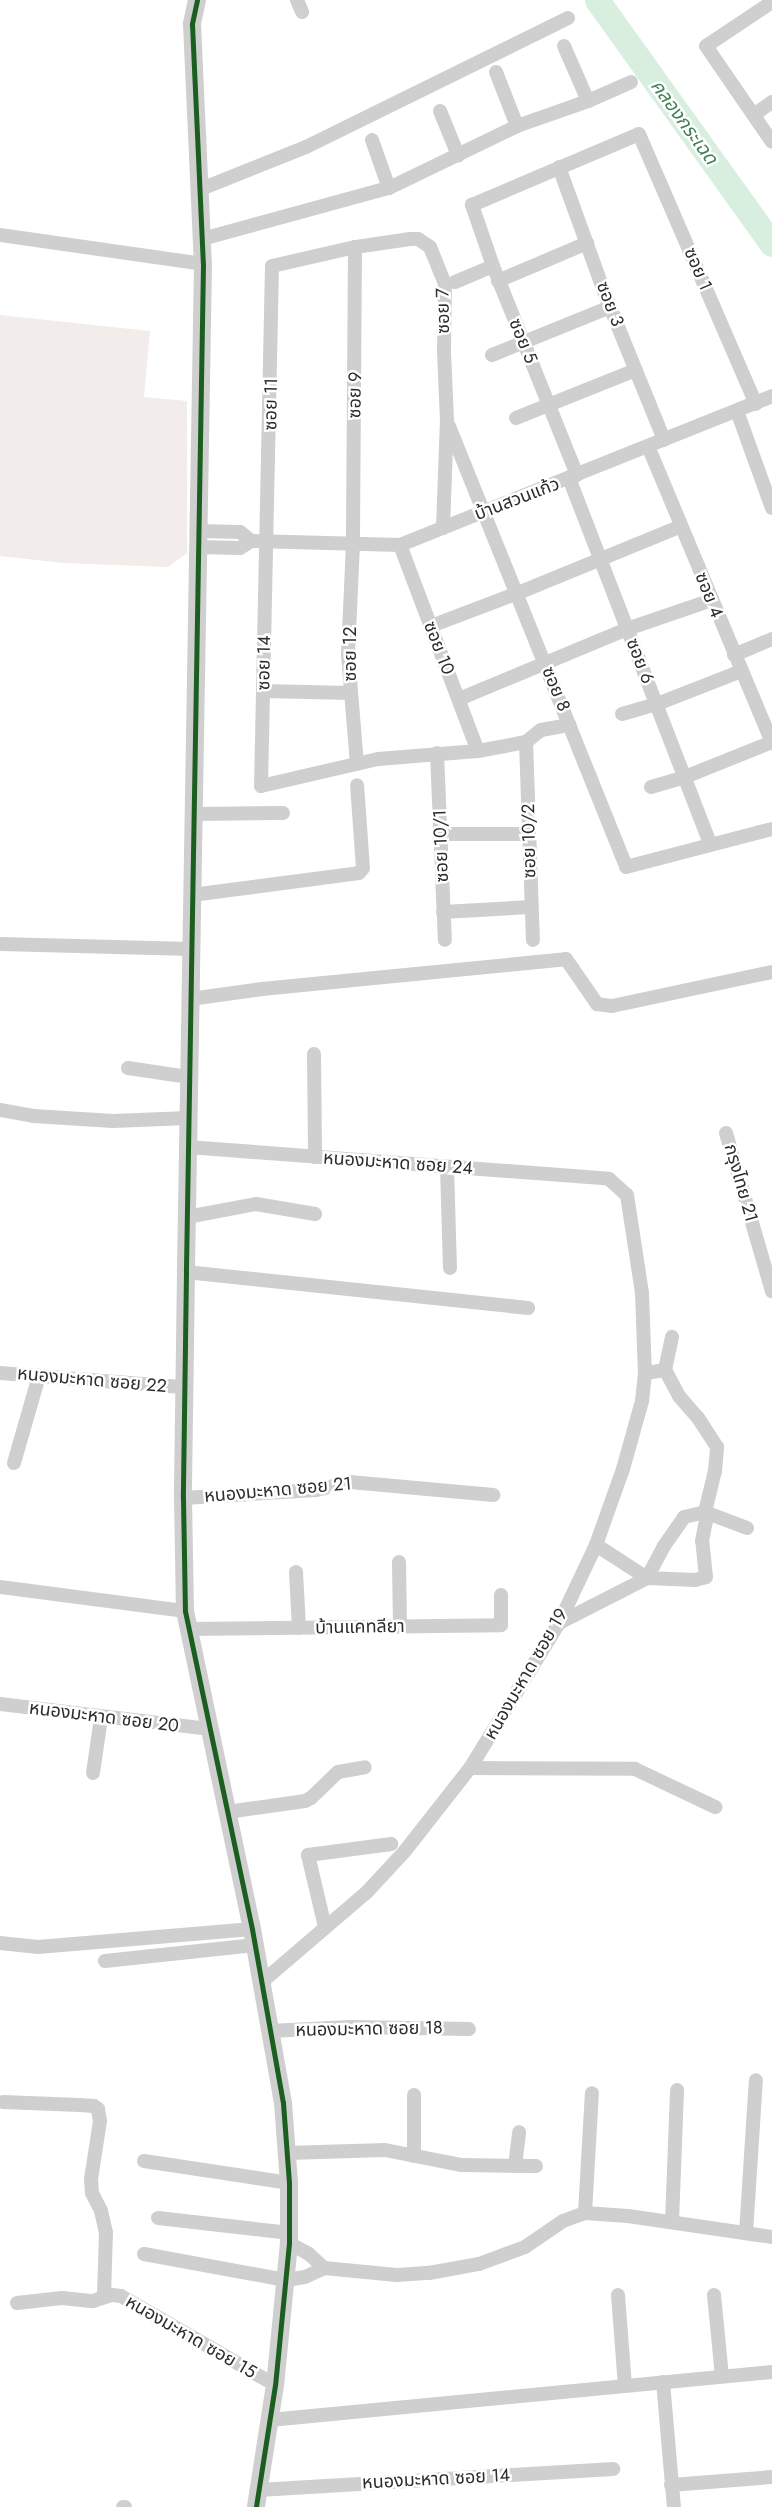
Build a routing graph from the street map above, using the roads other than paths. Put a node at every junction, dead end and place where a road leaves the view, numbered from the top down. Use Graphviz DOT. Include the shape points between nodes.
graph roads {
  1 [pos="197,0"];
  2 [pos="772,2"];
  3 [pos="568,18"];
  4 [pos="564,46"];
  5 [pos="496,72"];
  6 [pos="631,82"];
  7 [pos="588,101"];
  8 [pos="772,102"];
  9 [pos="440,111"];
  10 [pos="754,115"];
  11 [pos="518,126"];
  12 [pos="372,140"];
  13 [pos="772,142"];
  14 [pos="458,155"];
  15 [pos="560,167"];
  16 [pos="389,188"];
  17 [pos="201,190"];
  18 [pos="0,235"];
  19 [pos="202,239"];
  20 [pos="587,243"];
  21 [pos="355,247"];
  22 [pos="203,264"];
  23 [pos="272,266"];
  24 [pos="493,266"];
  25 [pos="498,281"];
  26 [pos="454,282"];
  27 [pos="610,306"];
  28 [pos="524,343"];
  29 [pos="492,355"];
  30 [pos="636,370"];
  31 [pos="772,396"];
  32 [pos="756,404"];
  33 [pos="549,405"];
  34 [pos="737,411"];
  35 [pos="516,418"];
  36 [pos="447,421"];
  37 [pos="664,440"];
  38 [pos="648,446"];
  39 [pos="573,477"];
  40 [pos="772,508"];
  41 [pos="485,512"];
  42 [pos="681,526"];
  43 [pos="443,528"];
  44 [pos="198,539"];
  45 [pos="267,541"];
  46 [pos="353,544"];
  47 [pos="400,545"];
  48 [pos="601,560"];
  49 [pos="518,594"];
  50 [pos="712,600"];
  51 [pos="431,626"];
  52 [pos="628,629"];
  53 [pos="772,639"];
  54 [pos="734,655"];
  55 [pos="545,663"];
  56 [pos="741,671"];
  57 [pos="263,691"];
  58 [pos="350,693"];
  59 [pos="458,699"];
  60 [pos="657,704"];
  61 [pos="622,714"];
  62 [pos="570,725"];
  63 [pos="526,742"];
  64 [pos="772,742"];
  65 [pos="478,751"];
  66 [pos="437,753"];
  67 [pos="356,764"];
  68 [pos="685,777"];
  69 [pos="357,785"];
  70 [pos="650,787"];
  71 [pos="283,813"];
  72 [pos="194,814"];
  73 [pos="772,829"];
  74 [pos="440,834"];
  75 [pos="529,834"];
  76 [pos="710,843"];
  77 [pos="192,895"];
  78 [pos="531,907"];
  79 [pos="444,912"];
  80 [pos="445,940"];
  81 [pos="533,940"];
  82 [pos="0,944"];
  83 [pos="191,949"];
  84 [pos="772,972"];
  85 [pos="190,999"];
  86 [pos="314,1054"];
  87 [pos="128,1068"];
  88 [pos="189,1077"];
  89 [pos="0,1110"];
  90 [pos="188,1118"];
  91 [pos="726,1132"];
  92 [pos="188,1147"];
  93 [pos="315,1157"];
  94 [pos="447,1167"];
  95 [pos="609,1179"];
  96 [pos="314,1214"];
  97 [pos="186,1217"];
  98 [pos="450,1268"];
  99 [pos="186,1272"];
  100 [pos="772,1291"];
  101 [pos="528,1308"];
  102 [pos="672,1337"];
  103 [pos="665,1370"];
  104 [pos="0,1373"];
  105 [pos="645,1373"];
  106 [pos="38,1376"];
  107 [pos="184,1388"];
  108 [pos="14,1463"];
  109 [pos="493,1495"];
  110 [pos="183,1498"];
  111 [pos="705,1512"];
  112 [pos="747,1528"];
  113 [pos="596,1545"];
  114 [pos="400,1562"];
  115 [pos="296,1572"];
  116 [pos="647,1578"];
  117 [pos="0,1587"];
  118 [pos="501,1595"];
  119 [pos="185,1612"];
  120 [pos="559,1623"];
  121 [pos="400,1626"];
  122 [pos="299,1628"];
  123 [pos="188,1629"];
  124 [pos="0,1704"];
  125 [pos="101,1718"];
  126 [pos="209,1729"];
  127 [pos="365,1767"];
  128 [pos="470,1768"];
  129 [pos="93,1773"];
  130 [pos="715,1807"];
  131 [pos="227,1812"];
  132 [pos="391,1844"];
  133 [pos="325,1927"];
  134 [pos="253,1937"];
  135 [pos="0,1944"];
  136 [pos="105,1960"];
  137 [pos="262,1982"];
  138 [pos="469,2029"];
  139 [pos="270,2031"];
  140 [pos="756,2080"];
  141 [pos="677,2090"];
  142 [pos="592,2093"];
  143 [pos="414,2095"];
  144 [pos="3,2102"];
  145 [pos="519,2132"];
  146 [pos="287,2153"];
  147 [pos="414,2156"];
  148 [pos="144,2161"];
  149 [pos="515,2166"];
  150 [pos="536,2166"];
  151 [pos="289,2183"];
  152 [pos="585,2213"];
  153 [pos="158,2218"];
  154 [pos="672,2222"];
  155 [pos="746,2233"];
  156 [pos="772,2237"];
  157 [pos="290,2238"];
  158 [pos="144,2254"];
  159 [pos="324,2268"];
  160 [pos="286,2280"];
  161 [pos="618,2295"];
  162 [pos="714,2295"];
  163 [pos="104,2297"];
  164 [pos="17,2303"];
  165 [pos="772,2372"];
  166 [pos="722,2376"];
  167 [pos="662,2382"];
  168 [pos="275,2385"];
  169 [pos="625,2385"];
  170 [pos="270,2420"];
  171 [pos="613,2469"];
  172 [pos="772,2476"];
  173 [pos="671,2485"];
  174 [pos="259,2490"];
  175 [pos="256,2507"];
  176 [pos="674,2507"];
  1 -- 17 [label="street" via="192,24"];
  2 -- 10 [label="street" via="706,46"];
  3 -- 17 [label="street" via="322,140"];
  4 -- 7 [label="street"];
  5 -- 11 [label="street"];
  6 -- 7 [label="street"];
  7 -- 11 [label="street"];
  8 -- 10 [label="street"];
  9 -- 14 [label="street"];
  10 -- 13 [label="street"];
  11 -- 14 [label="street"];
  12 -- 16 [label="street"];
  14 -- 16 [label="street"];
  15 -- 20 [label="street, ซอย 3"];
  15 -- 24 [label="street, ซอย 5" via="472,205"];
  15 -- 32 [label="street, ซอย 1" via="640,134"];
  16 -- 19 [label="street"];
  17 -- 19 [label="street"];
  18 -- 22 [label="street"];
  19 -- 22 [label="street"];
  20 -- 25 [label="street"];
  20 -- 27 [label="street, ซอย 3"];
  21 -- 23 [label="street, ซอย 7"];
  21 -- 36 [label="street, ซอย 7" via="410,238 430,247 445,284"];
  21 -- 46 [label="street, ซอย 9"];
  22 -- 44 [label="street"];
  23 -- 45 [label="street, ซอย 11"];
  24 -- 25 [label="street, ซอย 5"];
  24 -- 26 [label="street"];
  25 -- 28 [label="street, ซอย 5"];
  27 -- 28 [label="street"];
  27 -- 30 [label="street, ซอย 3"];
  28 -- 29 [label="street"];
  28 -- 33 [label="street, ซอย 5"];
  30 -- 33 [label="street"];
  30 -- 37 [label="street, ซอย 3"];
  31 -- 32 [label="street, บ้านสวนแก้ว"];
  32 -- 34 [label="street, บ้านสวนแก้ว"];
  33 -- 35 [label="street"];
  33 -- 39 [label="street, ซอย 5"];
  34 -- 37 [label="street, บ้านสวนแก้ว"];
  34 -- 40 [label="street"];
  36 -- 41 [label="street, ซอย 7"];
  36 -- 43 [label="street, ซอย 7"];
  37 -- 38 [label="street, บ้านสวนแก้ว"];
  38 -- 39 [label="street, บ้านสวนแก้ว"];
  38 -- 42 [label="street, ซอย 4"];
  39 -- 41 [label="street, บ้านสวนแก้ว"];
  39 -- 48 [label="street, ซอย 6"];
  41 -- 43 [label="street, บ้านสวนแก้ว"];
  41 -- 49 [label="street, ซอย 8"];
  42 -- 48 [label="street"];
  42 -- 50 [label="street, ซอย 4"];
  43 -- 47 [label="street, บ้านสวนแก้ว"];
  44 -- 45 [label="street, บ้านสวนแก้ว" via="240,532 251,540"];
  44 -- 72 [label="street"];
  45 -- 46 [label="street, บ้านสวนแก้ว"];
  45 -- 57 [label="street, ซอย 14"];
  46 -- 47 [label="street, บ้านสวนแก้ว"];
  46 -- 58 [label="street, ซอย 12" via="348,655"];
  47 -- 51 [label="street, ซอย 10"];
  48 -- 49 [label="street"];
  48 -- 52 [label="street, ซอย 6"];
  49 -- 51 [label="street"];
  49 -- 55 [label="street, ซอย 8"];
  50 -- 52 [label="street"];
  50 -- 54 [label="street, ซอย 4"];
  51 -- 59 [label="street, ซอย 10"];
  52 -- 55 [label="street"];
  52 -- 60 [label="street, ซอย 6"];
  53 -- 54 [label="street"];
  54 -- 56 [label="street, ซอย 4"];
  55 -- 59 [label="street"];
  55 -- 62 [label="street, ซอย 8"];
  56 -- 60 [label="street"];
  56 -- 64 [label="street, ซอย 4"];
  57 -- 58 [label="street"];
  57 -- 67 [label="street, ซอย 14" via="261,786"];
  58 -- 67 [label="street, ซอย 12"];
  59 -- 65 [label="street, ซอย 10"];
  60 -- 61 [label="street"];
  60 -- 68 [label="street, ซอย 6"];
  62 -- 63 [label="street" via="542,730"];
  62 -- 76 [label="street, ซอย 8" via="626,867"];
  63 -- 65 [label="street"];
  63 -- 75 [label="street, ซอย 10/2"];
  64 -- 68 [label="street"];
  65 -- 66 [label="street"];
  66 -- 67 [label="street" via="388,757"];
  66 -- 74 [label="street, ซอย 10/1"];
  68 -- 70 [label="street"];
  68 -- 76 [label="street, ซอย 6"];
  69 -- 77 [label="street" via="363,868 360,873"];
  71 -- 72 [label="street"];
  72 -- 77 [label="street"];
  73 -- 76 [label="street"];
  74 -- 75 [label="street"];
  74 -- 79 [label="street, ซอย 10/1"];
  75 -- 78 [label="street, ซอย 10/2"];
  77 -- 83 [label="street"];
  78 -- 79 [label="street"];
  78 -- 81 [label="street, ซอย 10/2"];
  79 -- 80 [label="street, ซอย 10/1"];
  82 -- 83 [label="street"];
  83 -- 85 [label="street"];
  84 -- 85 [label="street" via="612,1006 597,1004 566,959"];
  85 -- 88 [label="street"];
  86 -- 93 [label="street"];
  87 -- 88 [label="street"];
  88 -- 90 [label="street"];
  89 -- 90 [label="street" via="34,1116 113,1121"];
  90 -- 92 [label="street"];
  91 -- 100 [label="street, กรุงไทย 21"];
  92 -- 93 [label="street, หนองมะหาด ซอย 24"];
  92 -- 97 [label="street"];
  93 -- 94 [label="street, หนองมะหาด ซอย 24"];
  94 -- 95 [label="street, หนองมะหาด ซอย 24"];
  94 -- 98 [label="street"];
  95 -- 105 [label="street, หนองมะหาด ซอย 19" via="628,1196 642,1293"];
  96 -- 97 [label="street" via="256,1204"];
  97 -- 99 [label="street"];
  99 -- 101 [label="street"];
  99 -- 107 [label="street"];
  102 -- 103 [label="street"];
  103 -- 105 [label="street"];
  103 -- 111 [label="street" via="679,1396 717,1447"];
  104 -- 106 [label="street, หนองมะหาด ซอย 22"];
  105 -- 113 [label="street, หนองมะหาด ซอย 19" via="642,1401 623,1469"];
  106 -- 107 [label="street, หนองมะหาด ซอย 22"];
  106 -- 108 [label="street"];
  107 -- 110 [label="street"];
  109 -- 110 [label="street, หนองมะหาด ซอย 21" via="350,1482 316,1490"];
  110 -- 119 [label="street"];
  111 -- 112 [label="street"];
  111 -- 116 [label="street" via="684,1517"];
  111 -- 116 [label="street" via="702,1541 706,1577 680,1581"];
  113 -- 116 [label="street"];
  113 -- 120 [label="street, หนองมะหาด ซอย 19"];
  114 -- 121 [label="street"];
  115 -- 122 [label="street"];
  116 -- 120 [label="street"];
  117 -- 119 [label="street"];
  118 -- 121 [label="street, บ้านแคทลียา" via="501,1625"];
  119 -- 123 [label="street"];
  120 -- 128 [label="street, หนองมะหาด ซอย 19"];
  121 -- 122 [label="street, บ้านแคทลียา"];
  122 -- 123 [label="street, บ้านแคทลียา"];
  123 -- 126 [label="street"];
  124 -- 125 [label="street, หนองมะหาด ซอย 20"];
  125 -- 126 [label="street, หนองมะหาด ซอย 20"];
  125 -- 129 [label="street"];
  126 -- 131 [label="street"];
  127 -- 131 [label="street" via="338,1772 305,1801"];
  128 -- 130 [label="street" via="635,1769"];
  128 -- 133 [label="street, หนองมะหาด ซอย 19" via="405,1851 367,1892"];
  131 -- 134 [label="street"];
  132 -- 133 [label="street" via="308,1855"];
  133 -- 137 [label="street, หนองมะหาด ซอย 19"];
  134 -- 135 [label="street" via="38,1946"];
  134 -- 136 [label="street"];
  134 -- 137 [label="street"];
  137 -- 139 [label="street"];
  138 -- 139 [label="street, หนองมะหาด ซอย 18" via="350,2027"];
  139 -- 146 [label="street" via="284,2103"];
  140 -- 155 [label="street"];
  141 -- 154 [label="street"];
  142 -- 152 [label="street"];
  143 -- 147 [label="street"];
  144 -- 163 [label="street" via="94,2106 98,2109 100,2121 91,2179 92,2193 106,2232"];
  145 -- 149 [label="street"];
  146 -- 147 [label="street" via="385,2150"];
  146 -- 151 [label="street"];
  147 -- 149 [label="street" via="461,2165"];
  148 -- 151 [label="street"];
  149 -- 150 [label="street"];
  151 -- 157 [label="street"];
  152 -- 154 [label="street"];
  152 -- 159 [label="street" via="563,2221 525,2247 479,2264 398,2275"];
  153 -- 157 [label="street"];
  154 -- 155 [label="street"];
  155 -- 156 [label="street"];
  157 -- 159 [label="street"];
  157 -- 160 [label="street"];
  158 -- 160 [label="street"];
  159 -- 160 [label="street" via="305,2277"];
  160 -- 168 [label="street"];
  161 -- 169 [label="street"];
  162 -- 166 [label="street"];
  163 -- 164 [label="street, หนองมะหาด ซอย 15" via="86,2301 62,2298"];
  163 -- 168 [label="street, หนองมะหาด ซอย 15" via="115,2295 133,2301"];
  165 -- 166 [label="street"];
  166 -- 167 [label="street"];
  167 -- 169 [label="street"];
  167 -- 173 [label="street"];
  168 -- 170 [label="street"];
  169 -- 170 [label="street"];
  170 -- 174 [label="street"];
  171 -- 174 [label="street, หนองมะหาด ซอย 14"];
  172 -- 173 [label="street"];
  173 -- 176 [label="street"];
  174 -- 175 [label="street"];
}
